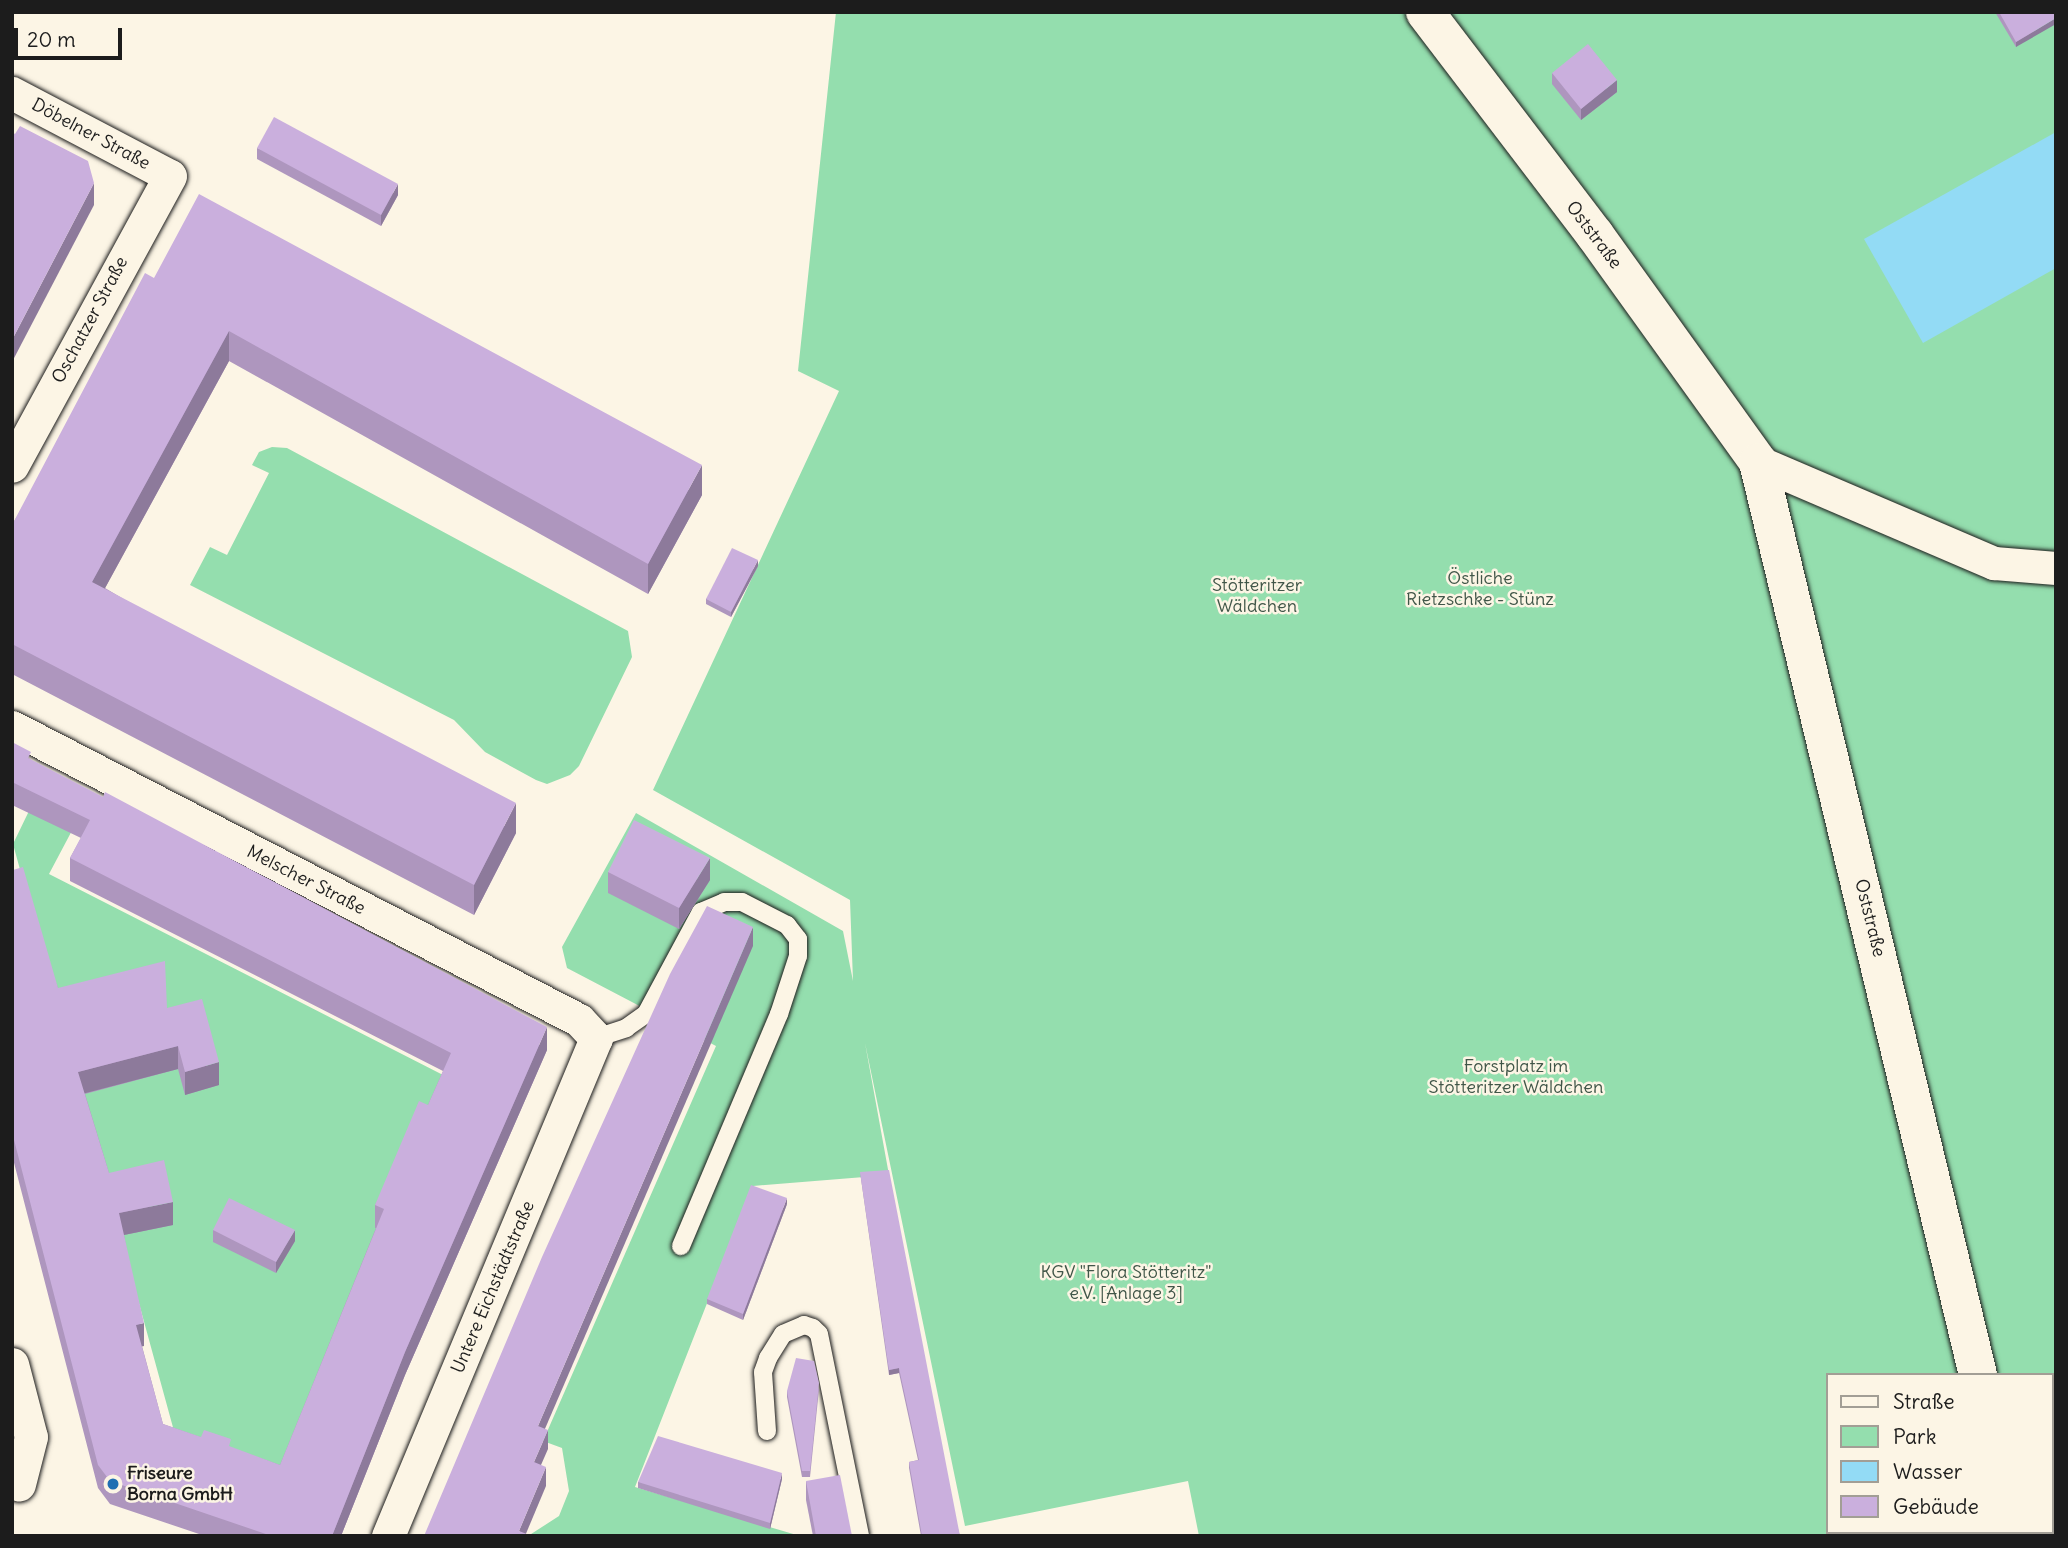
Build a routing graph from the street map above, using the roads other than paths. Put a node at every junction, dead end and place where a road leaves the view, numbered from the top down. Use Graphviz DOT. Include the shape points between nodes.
graph roads {
  1 [pos="1424,12"];
  2 [pos="12,93"];
  3 [pos="170,176"];
  4 [pos="1758,462"];
  5 [pos="12,466"];
  6 [pos="2056,568"];
  7 [pos="12,727"];
  8 [pos="596,1038"];
  9 [pos="681,1246"];
  10 [pos="12,1364"];
  11 [pos="1978,1373"];
  12 [pos="767,1431"];
  13 [pos="19,1484"];
  14 [pos="388,1536"];
  15 [pos="860,1536"];
  1 -- 4 [label="street, Oststraße" via="1595,235"];
  2 -- 3 [label="street, Döbelner Straße"];
  3 -- 5 [label="street, Oschatzer Straße"];
  4 -- 6 [label="street" via="1994,564"];
  4 -- 11 [label="street, Oststraße"];
  7 -- 8 [label="street, Melscher Straße" via="579,1020"];
  8 -- 9 [label="lane" via="626,1028 646,1014 701,912 724,902 742,902 787,925 798,939 798,956 779,1014"];
  8 -- 14 [label="street, Untere Eichstädtstraße"];
  10 -- 13 [label="street" via="31,1437"];
  12 -- 15 [label="lane" via="763,1372 768,1358 783,1334 804,1325 813,1328 819,1334"];
}
